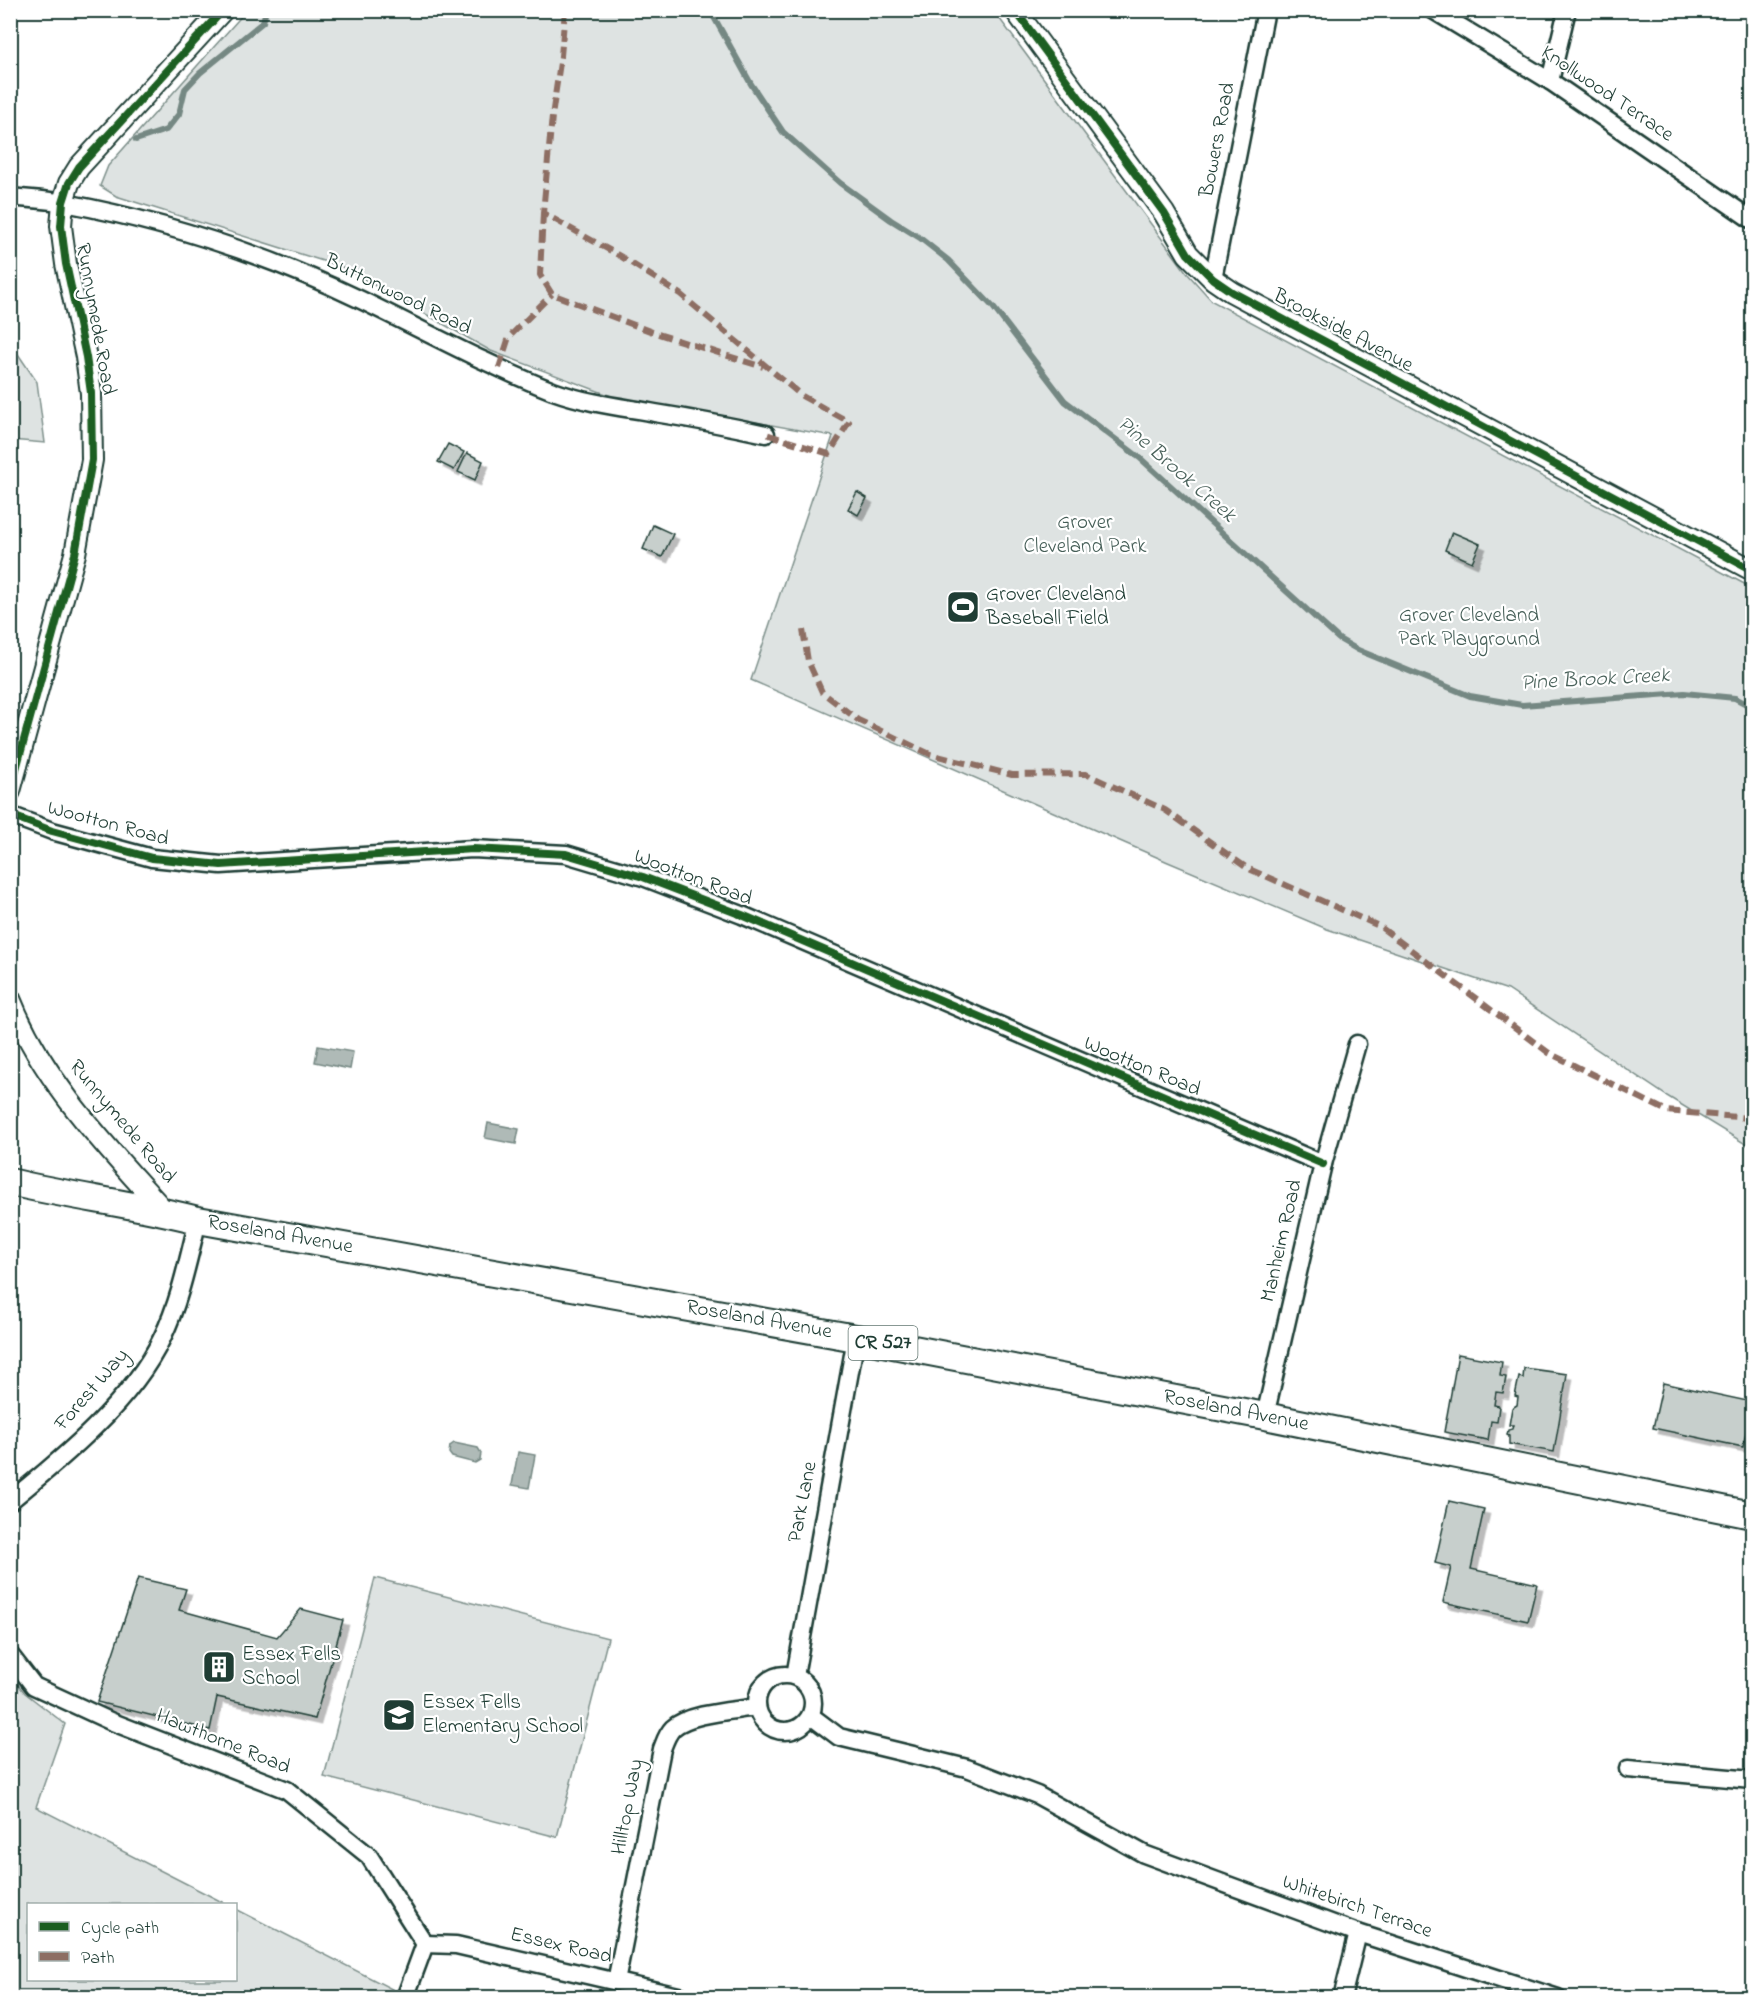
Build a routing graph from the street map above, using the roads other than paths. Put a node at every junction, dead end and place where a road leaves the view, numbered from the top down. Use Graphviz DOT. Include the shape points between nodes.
graph roads {
  1 [pos="223,10"];
  2 [pos="1015,10"];
  3 [pos="1266,10"];
  4 [pos="1432,10"];
  5 [pos="1567,10"];
  6 [pos="1550,81"];
  7 [pos="10,198"];
  8 [pos="63,202"];
  9 [pos="1752,220"];
  10 [pos="1213,279"];
  11 [pos="766,434"];
  12 [pos="1752,570"];
  13 [pos="10,791"];
  14 [pos="10,815"];
  15 [pos="10,999"];
  16 [pos="1357,1044"];
  17 [pos="1323,1164"];
  18 [pos="10,1182"];
  19 [pos="165,1212"];
  20 [pos="198,1220"];
  21 [pos="856,1338"];
  22 [pos="1265,1416"];
  23 [pos="10,1501"];
  24 [pos="1752,1515"];
  25 [pos="10,1655"];
  26 [pos="795,1676"];
  27 [pos="756,1707"];
  28 [pos="811,1716"];
  29 [pos="1628,1769"];
  30 [pos="1752,1780"];
  31 [pos="1358,1933"];
  32 [pos="425,1944"];
  33 [pos="616,1982"];
  34 [pos="405,1998"];
  35 [pos="687,1998"];
  36 [pos="1342,1998"];
  37 [pos="1558,1998"];
  1 -- 8 [label="street, Runnymede Road" via="79,166"];
  2 -- 10 [label="street, Brookside Avenue" via="1164,213 1188,254"];
  3 -- 10 [label="street, Bowers Road"];
  4 -- 6 [label="street, Knollwood Terrace"];
  5 -- 6 [label="street"];
  6 -- 9 [label="street, Knollwood Terrace"];
  7 -- 8 [label="street, Buttonwood Road"];
  8 -- 11 [label="street, Buttonwood Road" via="192,233 254,255 556,392"];
  8 -- 13 [label="street, Runnymede Road" via="61,226 66,264 87,357 92,460 75,554"];
  10 -- 12 [label="street, Brookside Avenue"];
  14 -- 17 [label="street, Wootton Road" via="152,858 222,865 473,849 566,854 643,877 742,915"];
  15 -- 19 [label="street, Runnymede Road" via="30,1040 71,1103"];
  16 -- 17 [label="street, Manheim Road"];
  17 -- 22 [label="street, Manheim Road"];
  18 -- 19 [label="main road, Roseland Avenue / CR 527"];
  19 -- 20 [label="main road, Roseland Avenue / CR 527"];
  20 -- 21 [label="main road, Roseland Avenue / CR 527"];
  20 -- 23 [label="street, Forest Way" via="174,1310 161,1340 134,1382 86,1436"];
  21 -- 22 [label="main road, Roseland Avenue / CR 527"];
  21 -- 26 [label="street, Park Lane"];
  22 -- 24 [label="main road, Roseland Avenue / CR 527"];
  25 -- 32 [label="street, Hawthorne Road" via="34,1686 111,1721 287,1790 369,1856"];
  26 -- 27 [label="street" via="771,1677 762,1685"];
  26 -- 28 [label="street" via="812,1692"];
  27 -- 28 [label="street" via="761,1719 781,1731 793,1731"];
  27 -- 33 [label="street, Hilltop Way" via="683,1722 666,1738"];
  28 -- 31 [label="street, Whitebirch Terrace" via="839,1737 977,1772 1037,1796 1144,1854"];
  29 -- 30 [label="street"];
  31 -- 36 [label="street"];
  31 -- 37 [label="street, Whitebirch Terrace"];
  32 -- 33 [label="street, Essex Road" via="456,1945"];
  32 -- 34 [label="street"];
  33 -- 35 [label="street, Essex Road"];
}
